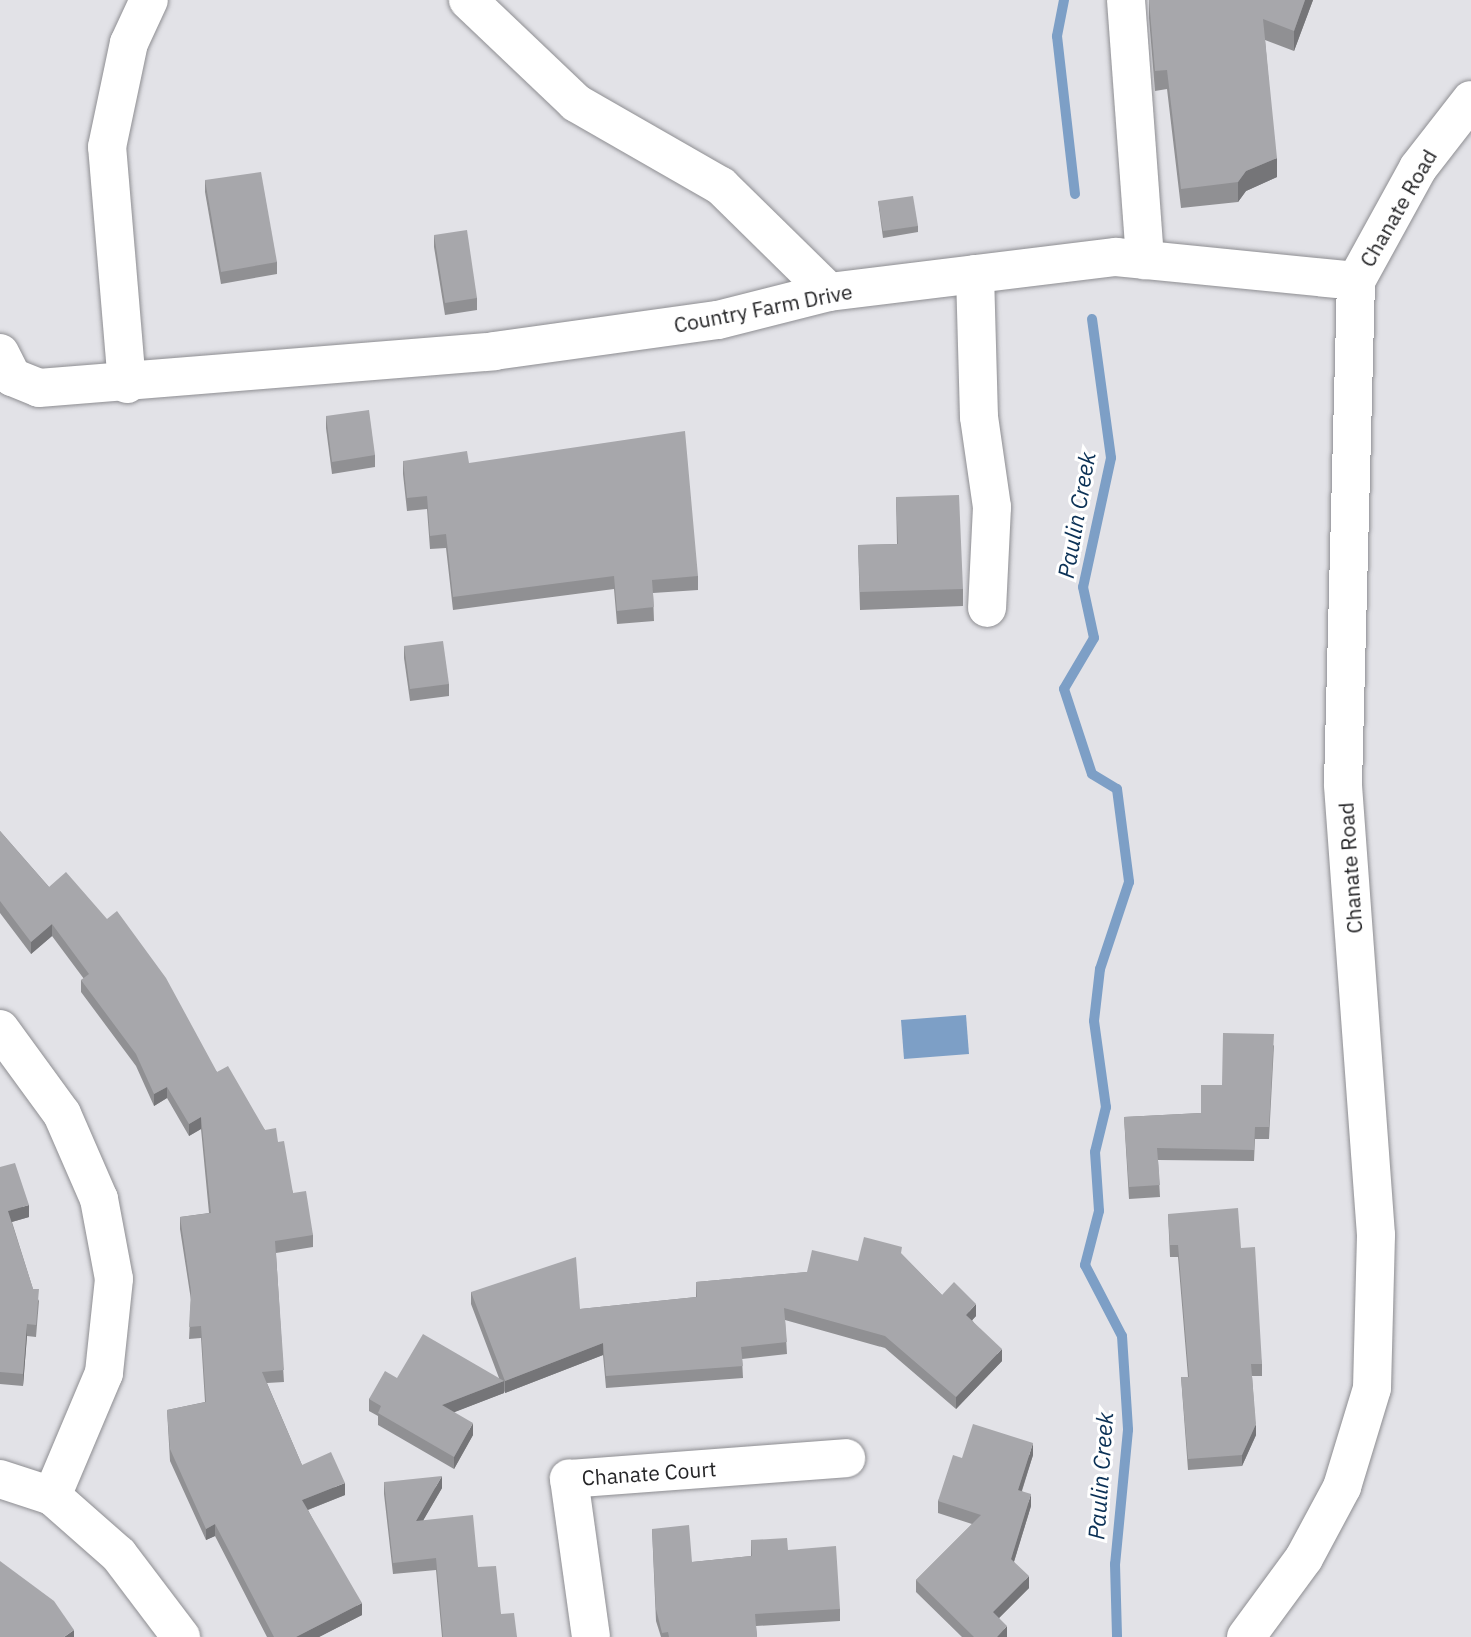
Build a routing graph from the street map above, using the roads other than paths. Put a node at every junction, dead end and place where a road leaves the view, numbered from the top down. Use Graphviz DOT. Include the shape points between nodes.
graph roads {
  1 [pos="149,0"];
  2 [pos="468,0"];
  3 [pos="1126,0"];
  4 [pos="1471,100"];
  5 [pos="1145,260"];
  6 [pos="975,274"];
  7 [pos="1356,281"];
  8 [pos="829,292"];
  9 [pos="0,353"];
  10 [pos="127,384"];
  11 [pos="987,608"];
  12 [pos="0,1029"];
  13 [pos="846,1458"];
  14 [pos="0,1479"];
  15 [pos="52,1496"];
  16 [pos="1251,1635"];
  17 [pos="181,1637"];
  18 [pos="591,1637"];
  1 -- 10 [label="street" via="129,43 107,147"];
  2 -- 8 [label="street" via="576,103 721,186"];
  3 -- 5 [label="street"];
  4 -- 7 [label="street, Chanate Road" via="1418,168"];
  5 -- 6 [label="street, Country Farm Drive" via="1116,257"];
  5 -- 7 [label="street, Country Farm Drive"];
  6 -- 8 [label="street, Country Farm Drive"];
  6 -- 11 [label="street" via="979,417 992,507"];
  7 -- 16 [label="street, Chanate Road" via="1343,784 1376,1235 1372,1388 1342,1487 1304,1558"];
  8 -- 10 [label="street, Country Farm Drive" via="718,320 494,351"];
  9 -- 10 [label="street, Country Farm Drive" via="12,377 39,388"];
  12 -- 15 [label="street" via="62,1114 99,1199 114,1279 104,1373"];
  13 -- 18 [label="street, Chanate Court" via="569,1479"];
  14 -- 15 [label="street"];
  15 -- 17 [label="street" via="119,1555"];
}
